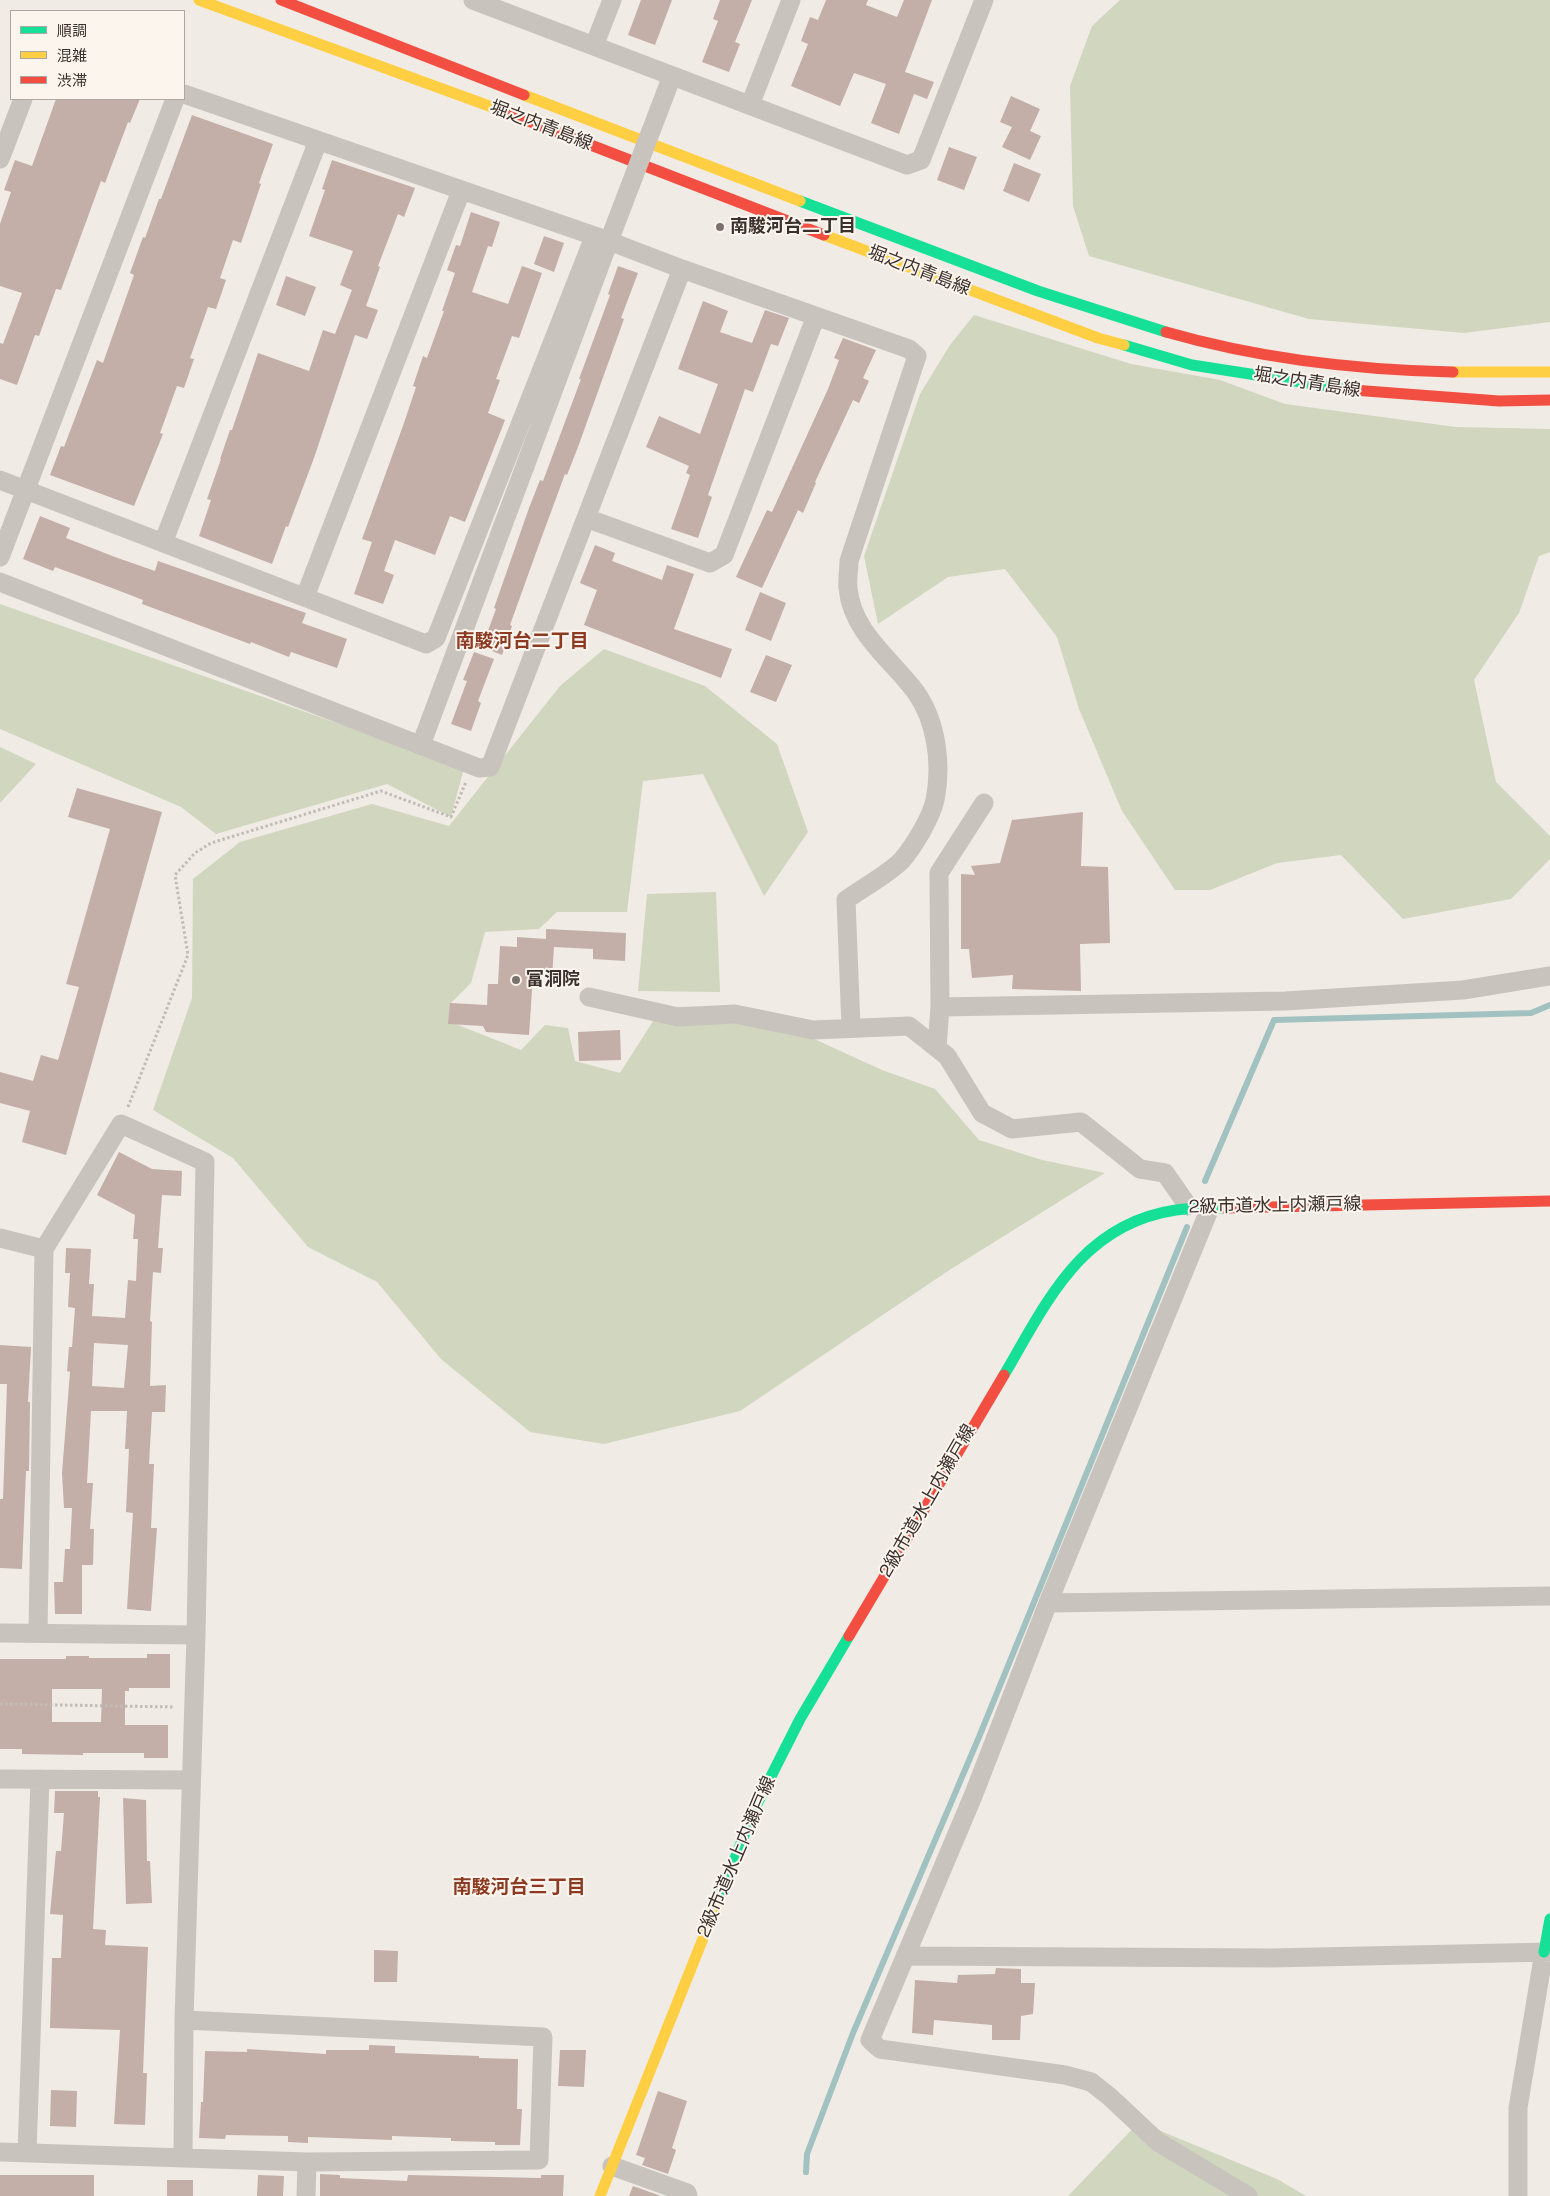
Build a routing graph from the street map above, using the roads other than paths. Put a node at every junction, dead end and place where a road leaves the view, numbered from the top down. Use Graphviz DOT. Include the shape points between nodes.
graph roads {
  1 [pos="199,0"];
  2 [pos="281,0"];
  3 [pos="473,0"];
  4 [pos="612,0"];
  5 [pos="791,0"];
  6 [pos="984,0"];
  7 [pos="594,46"];
  8 [pos="672,76"];
  9 [pos="185,94"];
  10 [pos="23,100"];
  11 [pos="175,100"];
  12 [pos="750,106"];
  13 [pos="318,141"];
  14 [pos="0,159"];
  15 [pos="461,191"];
  16 [pos="601,239"];
  17 [pos="682,269"];
  18 [pos="816,316"];
  19 [pos="1550,372"];
  20 [pos="1550,400"];
  21 [pos="0,480"];
  22 [pos="26,490"];
  23 [pos="586,518"];
  24 [pos="163,543"];
  25 [pos="0,557"];
  26 [pos="0,582"];
  27 [pos="305,597"];
  28 [pos="421,745"];
  29 [pos="984,803"];
  30 [pos="1550,976"];
  31 [pos="589,997"];
  32 [pos="940,1007"];
  33 [pos="852,1027"];
  34 [pos="937,1048"];
  35 [pos="1550,1201"];
  36 [pos="1188,1206"];
  37 [pos="1210,1208"];
  38 [pos="0,1238"];
  39 [pos="44,1249"];
  40 [pos="1550,1596"];
  41 [pos="1048,1603"];
  42 [pos="0,1633"];
  43 [pos="38,1633"];
  44 [pos="196,1635"];
  45 [pos="0,1778"];
  46 [pos="40,1779"];
  47 [pos="191,1780"];
  48 [pos="1550,1919"];
  49 [pos="1547,1952"];
  50 [pos="906,1956"];
  51 [pos="184,2020"];
  52 [pos="0,2152"];
  53 [pos="27,2153"];
  54 [pos="183,2158"];
  55 [pos="307,2162"];
  56 [pos="612,2166"];
  57 [pos="306,2196"];
  58 [pos="600,2196"];
  59 [pos="688,2196"];
  60 [pos="1248,2196"];
  61 [pos="1518,2196"];
  1 -- 20 [label="main road, 堀之内青島線" via="1098,338 1192,365 1366,392 1499,401"];
  2 -- 19 [label="main road, 堀之内青島線" via="1064,301 1193,340 1291,360 1374,370"];
  3 -- 7 [label="street"];
  4 -- 7 [label="street"];
  5 -- 12 [label="street"];
  6 -- 12 [label="street" via="921,160 907,165"];
  7 -- 8 [label="street"];
  8 -- 12 [label="street"];
  8 -- 16 [label="street, bridge"];
  9 -- 13 [label="street"];
  10 -- 14 [label="street"];
  11 -- 22 [label="street"];
  13 -- 15 [label="street"];
  13 -- 24 [label="street"];
  15 -- 16 [label="street"];
  15 -- 27 [label="street"];
  16 -- 17 [label="street"];
  16 -- 27 [label="street" via="436,638 426,644"];
  16 -- 28 [label="street"];
  17 -- 18 [label="street"];
  17 -- 23 [label="street"];
  18 -- 23 [label="street" via="724,555 710,563"];
  18 -- 33 [label="street" via="909,349 917,356 849,561 848,588 855,614 869,640 916,692 932,722 938,765 935,802 922,831 901,861 846,900"];
  21 -- 22 [label="street"];
  22 -- 24 [label="street"];
  22 -- 25 [label="street"];
  23 -- 28 [label="street" via="490,767 479,768"];
  24 -- 27 [label="street"];
  26 -- 28 [label="street"];
  29 -- 32 [label="street" via="939,873"];
  30 -- 32 [label="street" via="1463,990 1285,1001"];
  31 -- 33 [label="street" via="678,1017 735,1014 813,1030"];
  32 -- 34 [label="street"];
  33 -- 34 [label="street" via="909,1026"];
  34 -- 36 [label="street" via="947,1056 982,1113 1012,1129 1081,1122 1140,1170 1165,1173"];
  35 -- 37 [label="main road, 2級市道水上内瀬戸線"];
  36 -- 37 [label="main road, 2級市道水上内瀬戸線"];
  36 -- 56 [label="main road, 2級市道水上内瀬戸線" via="1138,1219 1104,1239 1079,1259 1053,1292 993,1390 800,1719 755,1808"];
  37 -- 41 [label="street"];
  38 -- 39 [label="street"];
  39 -- 43 [label="street"];
  39 -- 44 [label="street" via="121,1124 205,1162"];
  40 -- 41 [label="street"];
  41 -- 50 [label="street"];
  42 -- 43 [label="street"];
  43 -- 44 [label="street"];
  44 -- 47 [label="street"];
  45 -- 46 [label="street"];
  46 -- 47 [label="street"];
  46 -- 53 [label="street"];
  47 -- 51 [label="street"];
  48 -- 49 [label="main road"];
  49 -- 50 [label="street" via="1271,1958"];
  49 -- 61 [label="street" via="1518,2108"];
  50 -- 60 [label="street" via="870,2040 880,2049 1065,2075 1091,2082 1158,2142"];
  51 -- 54 [label="street"];
  51 -- 55 [label="street" via="544,2037 539,2160"];
  52 -- 53 [label="street"];
  53 -- 54 [label="street"];
  54 -- 55 [label="street"];
  55 -- 57 [label="street"];
  56 -- 58 [label="main road, 2級市道水上内瀬戸線"];
  56 -- 59 [label="street"];
}
